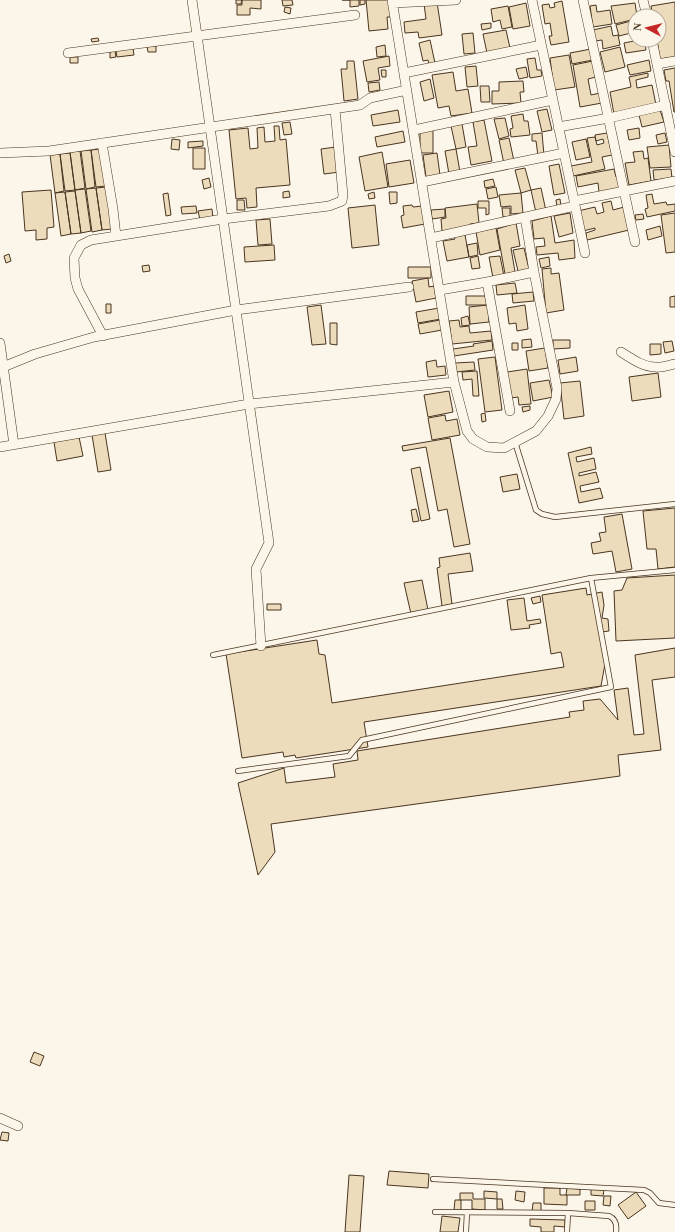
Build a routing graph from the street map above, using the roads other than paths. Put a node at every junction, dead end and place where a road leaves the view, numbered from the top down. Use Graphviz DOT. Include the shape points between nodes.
graph roads {
  1 [pos="192,0"];
  2 [pos="456,0"];
  3 [pos="532,0"];
  4 [pos="584,0"];
  5 [pos="392,2"];
  6 [pos="355,15"];
  7 [pos="197,36"];
  8 [pos="541,45"];
  9 [pos="654,48"];
  10 [pos="68,53"];
  11 [pos="675,61"];
  12 [pos="657,64"];
  13 [pos="404,73"];
  14 [pos="407,90"];
  15 [pos="553,100"];
  16 [pos="666,105"];
  17 [pos="335,109"];
  18 [pos="609,118"];
  19 [pos="210,127"];
  20 [pos="558,127"];
  21 [pos="414,130"];
  22 [pos="102,143"];
  23 [pos="675,152"];
  24 [pos="0,153"];
  25 [pos="564,153"];
  26 [pos="675,181"];
  27 [pos="422,182"];
  28 [pos="625,191"];
  29 [pos="574,203"];
  30 [pos="524,217"];
  31 [pos="223,219"];
  32 [pos="116,236"];
  33 [pos="431,238"];
  34 [pos="635,242"];
  35 [pos="585,253"];
  36 [pos="534,272"];
  37 [pos="487,282"];
  38 [pos="409,287"];
  39 [pos="440,290"];
  40 [pos="236,310"];
  41 [pos="103,336"];
  42 [pos="0,343"];
  43 [pos="621,352"];
  44 [pos="675,364"];
  45 [pos="3,367"];
  46 [pos="454,382"];
  47 [pos="249,404"];
  48 [pos="510,411"];
  49 [pos="515,442"];
  50 [pos="14,444"];
  51 [pos="0,447"];
  52 [pos="675,504"];
  53 [pos="675,570"];
  54 [pos="591,578"];
  55 [pos="261,646"];
  56 [pos="213,655"];
  57 [pos="238,771"];
  58 [pos="0,1118"];
  59 [pos="18,1126"];
  60 [pos="433,1179"];
  61 [pos="675,1205"];
  62 [pos="435,1212"];
  63 [pos="467,1212"];
  64 [pos="568,1213"];
  65 [pos="466,1232"];
  66 [pos="568,1232"];
  67 [pos="616,1232"];
  1 -- 7 [label="street"];
  2 -- 5 [label="street"];
  3 -- 8 [label="street"];
  4 -- 18 [label="street"];
  5 -- 13 [label="street"];
  6 -- 7 [label="street"];
  7 -- 10 [label="street"];
  7 -- 19 [label="street"];
  8 -- 13 [label="street"];
  8 -- 15 [label="street"];
  9 -- 12 [label="street"];
  11 -- 12 [label="street"];
  12 -- 16 [label="street"];
  13 -- 14 [label="street"];
  14 -- 17 [label="street" via="370,98 360,106"];
  14 -- 21 [label="street"];
  15 -- 20 [label="street"];
  15 -- 21 [label="street"];
  16 -- 18 [label="street"];
  16 -- 23 [label="street"];
  17 -- 19 [label="street"];
  17 -- 31 [label="street" via="342,201 329,206"];
  18 -- 20 [label="street"];
  18 -- 28 [label="street"];
  19 -- 22 [label="street"];
  19 -- 31 [label="street"];
  20 -- 25 [label="street"];
  21 -- 27 [label="street"];
  22 -- 24 [label="street" via="49,151"];
  22 -- 32 [label="street"];
  25 -- 27 [label="street"];
  25 -- 29 [label="street"];
  26 -- 28 [label="street"];
  27 -- 33 [label="street"];
  28 -- 29 [label="street"];
  28 -- 34 [label="street"];
  29 -- 30 [label="street"];
  29 -- 35 [label="street"];
  30 -- 33 [label="street"];
  30 -- 36 [label="street"];
  31 -- 32 [label="street"];
  31 -- 40 [label="street"];
  32 -- 41 [label="street" via="91,240 81,245 74,258 74,278 78,289"];
  33 -- 39 [label="street"];
  36 -- 37 [label="street"];
  36 -- 49 [label="street" via="557,388 556,399 548,416 536,431"];
  37 -- 39 [label="street"];
  37 -- 48 [label="street"];
  38 -- 40 [label="street"];
  39 -- 46 [label="street"];
  40 -- 41 [label="street"];
  40 -- 47 [label="street"];
  41 -- 45 [label="street" via="35,354"];
  42 -- 45 [label="street"];
  43 -- 44 [label="street" via="632,360 657,368"];
  45 -- 50 [label="street"];
  46 -- 47 [label="street"];
  46 -- 49 [label="street" via="467,431 473,439 487,448 504,448"];
  47 -- 50 [label="street"];
  47 -- 55 [label="street" via="269,543 256,569"];
  49 -- 52 [label="lane" via="536,510 542,514 555,516"];
  50 -- 51 [label="street"];
  53 -- 54 [label="lane"];
  54 -- 55 [label="lane"];
  54 -- 57 [label="lane" via="611,687 362,740 349,756"];
  55 -- 56 [label="lane"];
  58 -- 59 [label="street"];
  60 -- 61 [label="lane" via="644,1190 659,1204"];
  62 -- 63 [label="lane"];
  63 -- 64 [label="lane"];
  63 -- 65 [label="lane"];
  64 -- 66 [label="lane"];
  64 -- 67 [label="lane" via="612,1217 616,1223"];
}
